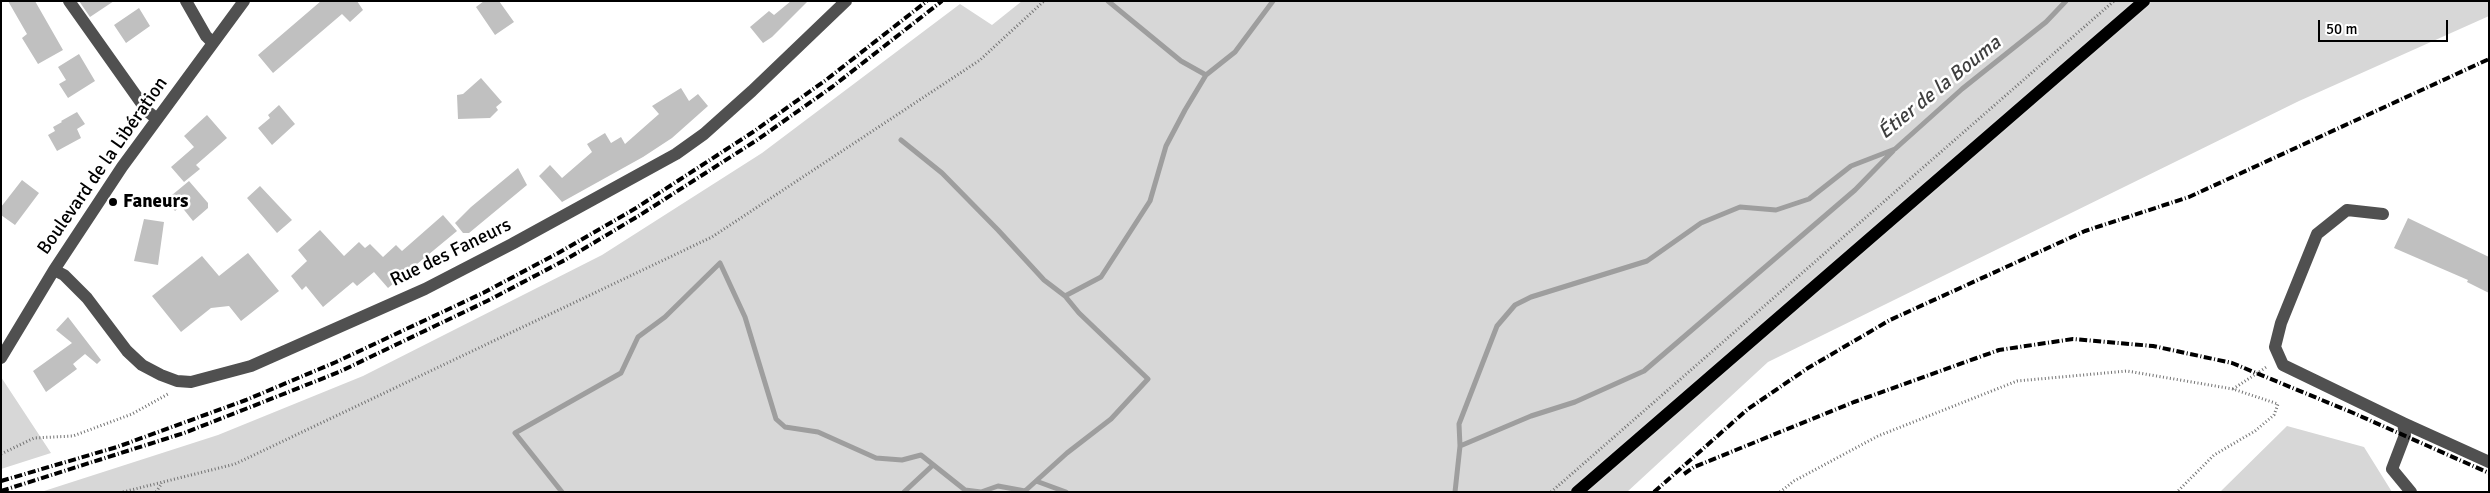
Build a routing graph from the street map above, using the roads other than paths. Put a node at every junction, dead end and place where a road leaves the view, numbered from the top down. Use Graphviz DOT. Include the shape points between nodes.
graph roads {
  1 [pos="69,1"];
  2 [pos="186,1"];
  3 [pos="244,1"];
  4 [pos="846,1"];
  5 [pos="2144,1"];
  6 [pos="213,43"];
  7 [pos="157,118"];
  8 [pos="2383,214"];
  9 [pos="54,270"];
  10 [pos="1,358"];
  11 [pos="2403,423"];
  12 [pos="2489,462"];
  13 [pos="1577,492"];
  14 [pos="2411,492"];
  1 -- 7 [label="street" via="147,111"];
  2 -- 6 [label="street"];
  3 -- 6 [label="street, Boulevard de la Libération"];
  4 -- 9 [label="street, Rue des Faneurs" via="752,91 676,154 434,284 251,366 191,382 177,381 142,365 127,351 87,298 64,275"];
  5 -- 13 [label="main road"];
  6 -- 7 [label="street, Boulevard de la Libération"];
  7 -- 9 [label="street, Boulevard de la Libération"];
  8 -- 11 [label="street" via="2347,210 2317,234 2281,323 2275,348 2283,365"];
  9 -- 10 [label="street, Boulevard de la Libération"];
  11 -- 12 [label="street"];
  11 -- 14 [label="street" via="2406,435 2392,469"];
}
